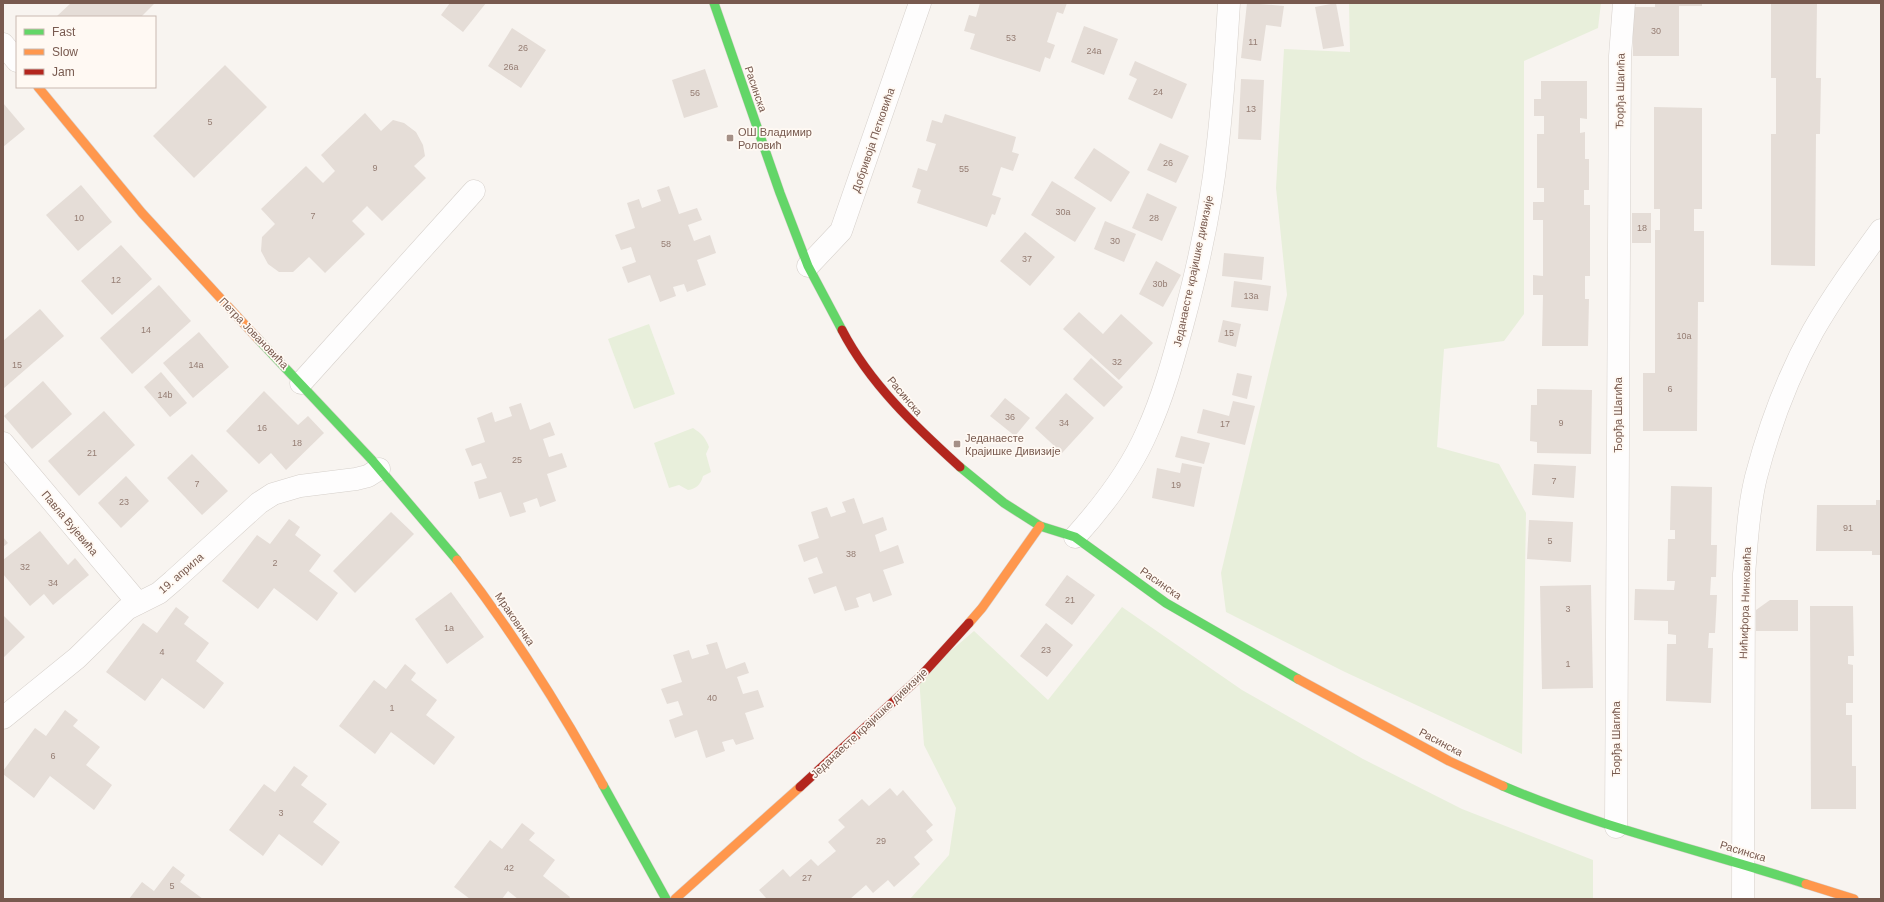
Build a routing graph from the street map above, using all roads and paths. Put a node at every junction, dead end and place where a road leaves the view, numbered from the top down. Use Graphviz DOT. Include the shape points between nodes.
graph roads {
  1 [pos="714,3"];
  2 [pos="920,3"];
  3 [pos="1229,3"];
  4 [pos="1624,3"];
  5 [pos="3,44"];
  6 [pos="16,61"];
  7 [pos="39,88"];
  8 [pos="474,191"];
  9 [pos="1881,230"];
  10 [pos="808,266"];
  11 [pos="301,383"];
  12 [pos="3,443"];
  13 [pos="379,469"];
  14 [pos="1040,526"];
  15 [pos="1075,537"];
  16 [pos="138,603"];
  17 [pos="3,718"];
  18 [pos="1616,828"];
  19 [pos="1743,863"];
  20 [pos="666,899"];
  21 [pos="675,899"];
  22 [pos="1743,899"];
  23 [pos="1854,899"];
  1 -- 10 [label="street, Расинска"];
  2 -- 10 [label="street, Добривоја Петковића" via="841,231"];
  3 -- 15 [label="street, Једанаесте крајишке дивизије" via="1217,152 1189,301 1171,367 1147,433 1124,474 1096,514"];
  4 -- 18 [label="street, Ђорђа Шагића" via="1620,56"];
  5 -- 6 [label="street"];
  7 -- 11 [label="street, Петра Јовановића" via="177,253"];
  8 -- 11 [label="street"];
  9 -- 19 [label="street, Нићифора Нинковића" via="1845,280 1813,332 1773,419 1756,478 1744,574"];
  10 -- 14 [label="street, Расинска" via="848,342 920,432 1004,503"];
  11 -- 13 [label="street, Мраковичка"];
  12 -- 16 [label="street, Павла Вујевића"];
  13 -- 16 [label="street, 19. априла" via="368,476 356,479 300,486 273,494 259,503 159,593"];
  13 -- 20 [label="street, Мраковичка" via="470,577 521,650 558,707"];
  14 -- 15 [label="street, Расинска"];
  14 -- 21 [label="street, Једанаесте крајишке дивизије" via="982,608 919,678"];
  15 -- 18 [label="street, Расинска" via="1166,603 1279,669 1449,761 1546,804"];
  16 -- 17 [label="street, 19. априла" via="127,609 77,658"];
  18 -- 19 [label="street, Расинска"];
  19 -- 22 [label="street, Нићифора Нинковића"];
  19 -- 23 [label="street, Расинска"];
}
